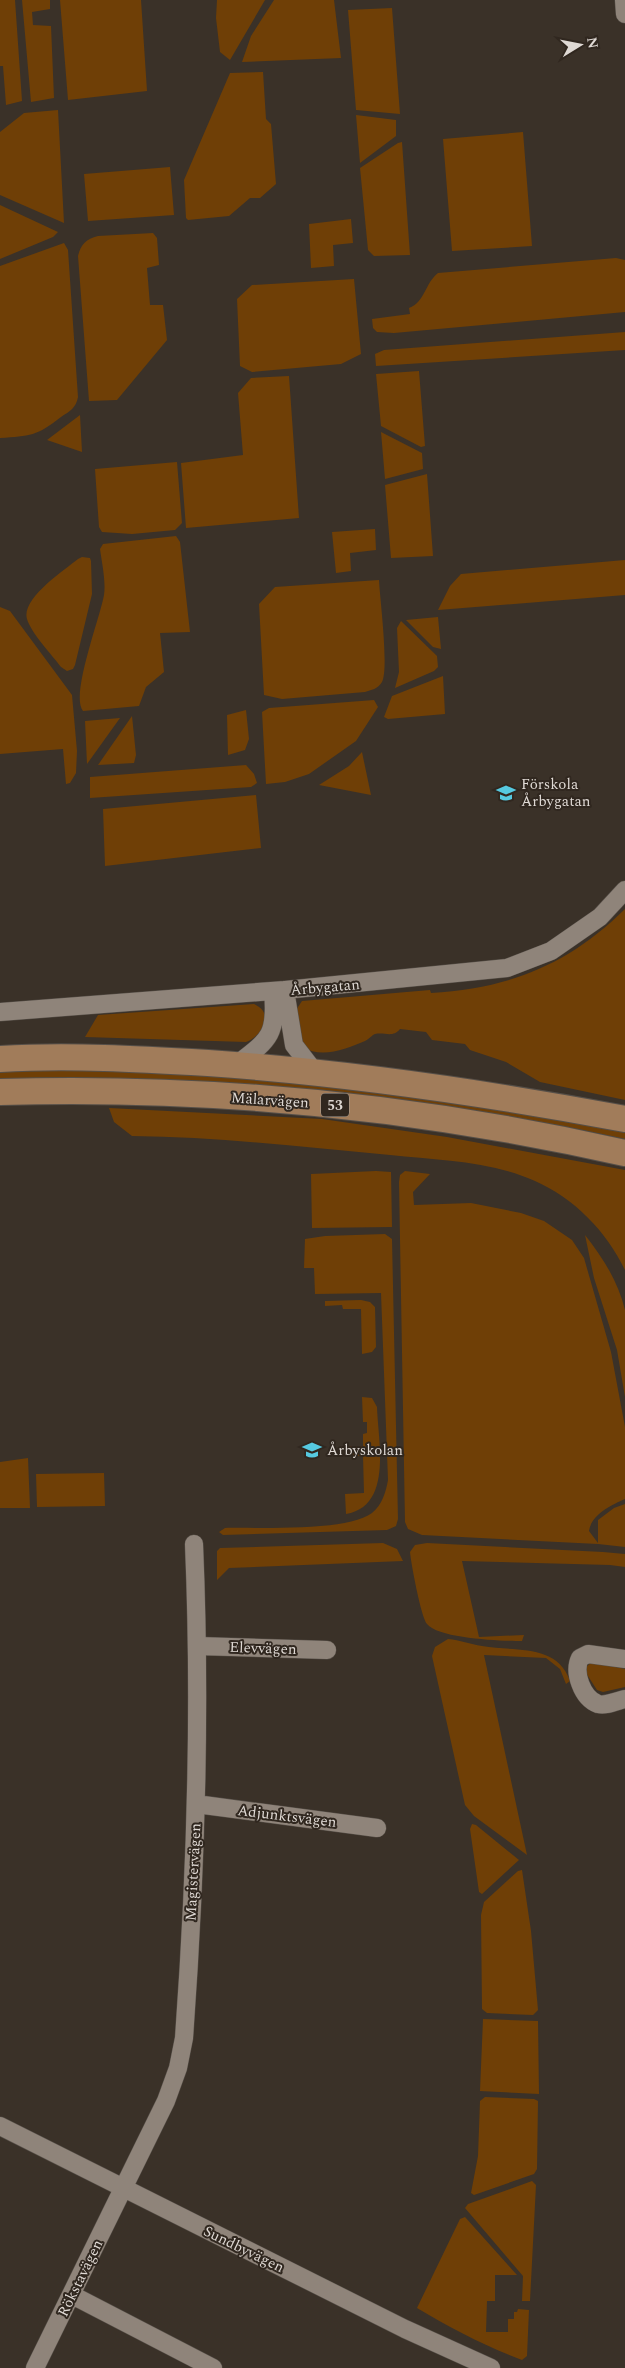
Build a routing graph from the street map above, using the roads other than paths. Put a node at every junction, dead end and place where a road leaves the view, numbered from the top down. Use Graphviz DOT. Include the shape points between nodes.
graph roads {
  1 [pos="624,0"];
  2 [pos="625,14"];
  3 [pos="625,890"];
  4 [pos="279,991"];
  5 [pos="0,1012"];
  6 [pos="0,1059"];
  7 [pos="236,1065"];
  8 [pos="314,1071"];
  9 [pos="0,1092"];
  10 [pos="625,1119"];
  11 [pos="625,1153"];
  12 [pos="194,1544"];
  13 [pos="198,1646"];
  14 [pos="327,1650"];
  15 [pos="625,1659"];
  16 [pos="625,1700"];
  17 [pos="196,1804"];
  18 [pos="377,1828"];
  19 [pos="0,2126"];
  20 [pos="124,2187"];
  21 [pos="72,2295"];
  22 [pos="35,2368"];
  23 [pos="213,2368"];
  24 [pos="491,2368"];
  1 -- 2 [label="street"];
  3 -- 4 [label="street, Årbygatan" via="600,917 551,950 507,968"];
  4 -- 5 [label="street, Årbygatan"];
  4 -- 7 [label="street" via="273,1028 265,1043"];
  4 -- 8 [label="street" via="294,1045"];
  6 -- 7 [label="main road, 53" via="110,1058"];
  7 -- 8 [label="main road, 53"];
  8 -- 10 [label="main road, 53" via="530,1101"];
  9 -- 11 [label="main road, Mälarvägen / 53" via="173,1093 336,1105 414,1114"];
  12 -- 13 [label="street, Magistervägen"];
  13 -- 14 [label="street, Elevvägen"];
  13 -- 17 [label="street, Magistervägen"];
  15 -- 16 [label="street" via="588,1654 576,1665 580,1684 592,1700 600,1705"];
  17 -- 18 [label="street, Adjunktsvägen"];
  17 -- 20 [label="street, Magistervägen" via="184,2038 166,2101"];
  19 -- 20 [label="street, Sundbyvägen"];
  20 -- 21 [label="street, Rökstavägen"];
  20 -- 24 [label="street, Sundbyvägen" via="396,2325"];
  21 -- 22 [label="street, Rökstavägen"];
  21 -- 23 [label="street"];
}
